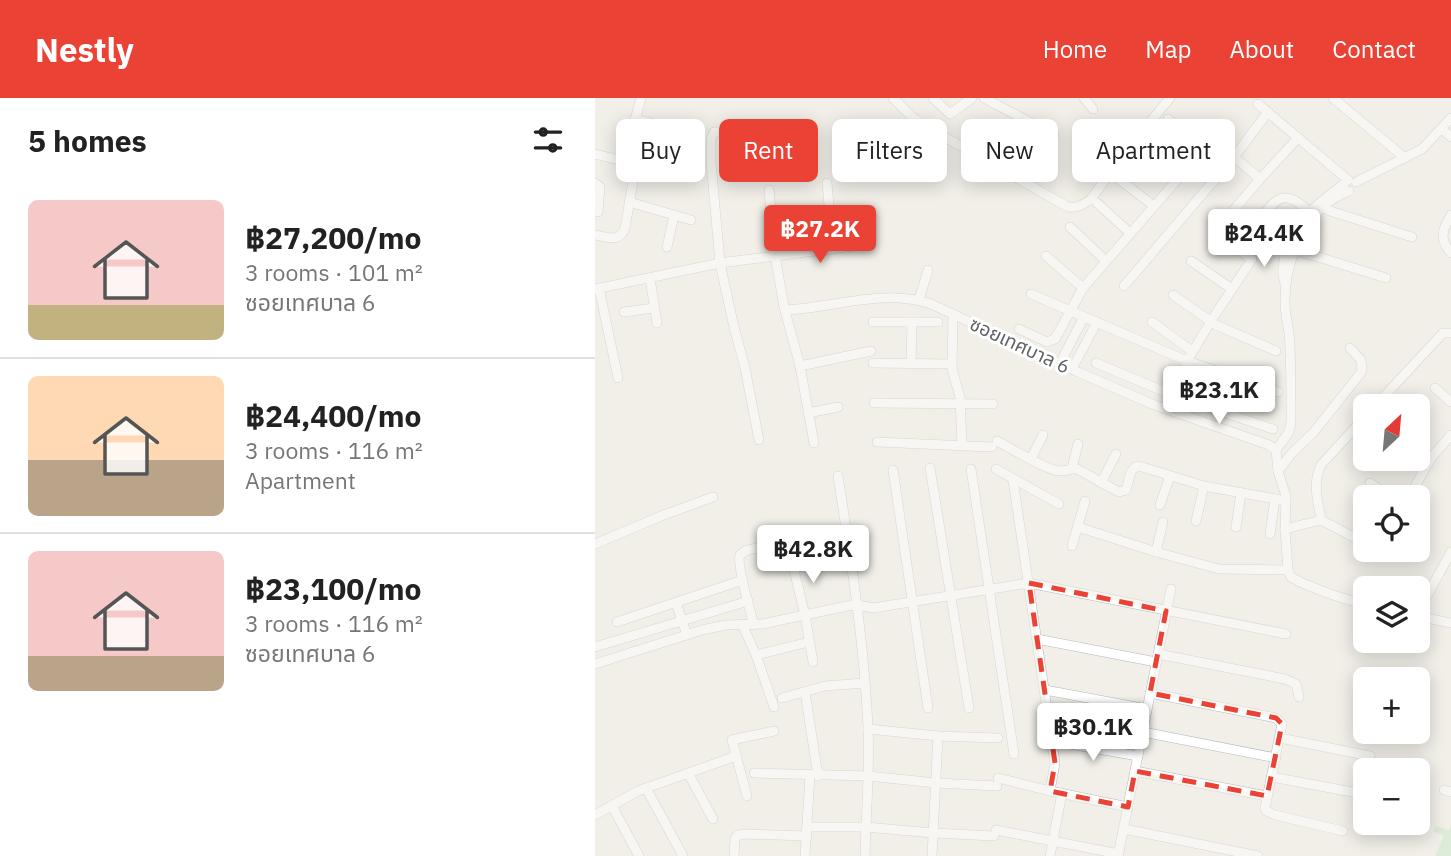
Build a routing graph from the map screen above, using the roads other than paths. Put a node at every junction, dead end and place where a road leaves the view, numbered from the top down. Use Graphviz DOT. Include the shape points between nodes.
graph roads {
  1 [pos="641,98"];
  2 [pos="893,98"];
  3 [pos="933,98"];
  4 [pos="972,98"];
  5 [pos="984,98"];
  6 [pos="1084,98"];
  7 [pos="1170,98"];
  8 [pos="1333,98"];
  9 [pos="1258,104"];
  10 [pos="1093,109"];
  11 [pos="1268,112"];
  12 [pos="635,118"];
  13 [pos="1451,118"];
  14 [pos="639,119"];
  15 [pos="1024,119"];
  16 [pos="1442,129"];
  17 [pos="719,132"];
  18 [pos="1451,137"];
  19 [pos="1298,138"];
  20 [pos="595,154"];
  21 [pos="1235,156"];
  22 [pos="1235,158"];
  23 [pos="1405,158"];
  24 [pos="616,160"];
  25 [pos="1260,179"];
  26 [pos="633,182"];
  27 [pos="1123,182"];
  28 [pos="1175,182"];
  29 [pos="1213,182"];
  30 [pos="595,183"];
  31 [pos="827,183"];
  32 [pos="1349,184"];
  33 [pos="769,190"];
  34 [pos="629,202"];
  35 [pos="1097,203"];
  36 [pos="1322,204"];
  37 [pos="1154,206"];
  38 [pos="1233,211"];
  39 [pos="598,212"];
  40 [pos="1312,213"];
  41 [pos="1451,215"];
  42 [pos="674,216"];
  43 [pos="691,220"];
  44 [pos="1070,227"];
  45 [pos="1253,227"];
  46 [pos="1213,232"];
  47 [pos="1130,233"];
  48 [pos="595,235"];
  49 [pos="1412,237"];
  50 [pos="862,245"];
  51 [pos="667,247"];
  52 [pos="1290,248"];
  53 [pos="833,249"];
  54 [pos="1451,253"];
  55 [pos="775,255"];
  56 [pos="1046,256"];
  57 [pos="1106,261"];
  58 [pos="1191,261"];
  59 [pos="720,263"];
  60 [pos="928,270"];
  61 [pos="650,278"];
  62 [pos="1386,278"];
  63 [pos="1124,286"];
  64 [pos="1083,288"];
  65 [pos="597,289"];
  66 [pos="1232,289"];
  67 [pos="1031,294"];
  68 [pos="1173,295"];
  69 [pos="919,300"];
  70 [pos="654,308"];
  71 [pos="785,310"];
  72 [pos="1071,311"];
  73 [pos="624,312"];
  74 [pos="953,314"];
  75 [pos="1084,317"];
  76 [pos="1210,321"];
  77 [pos="873,322"];
  78 [pos="912,322"];
  79 [pos="938,322"];
  80 [pos="1097,322"];
  81 [pos="1152,322"];
  82 [pos="657,323"];
  83 [pos="1019,328"];
  84 [pos="1451,333"];
  85 [pos="1350,348"];
  86 [pos="871,351"];
  87 [pos="1192,351"];
  88 [pos="1276,351"];
  89 [pos="1187,361"];
  90 [pos="873,363"];
  91 [pos="911,363"];
  92 [pos="1060,363"];
  93 [pos="1095,363"];
  94 [pos="952,364"];
  95 [pos="800,366"];
  96 [pos="1072,369"];
  97 [pos="618,378"];
  98 [pos="1435,388"];
  99 [pos="1279,392"];
  100 [pos="1385,394"];
  101 [pos="1175,396"];
  102 [pos="1451,402"];
  103 [pos="874,403"];
  104 [pos="993,404"];
  105 [pos="961,405"];
  106 [pos="838,407"];
  107 [pos="808,413"];
  108 [pos="1273,429"];
  109 [pos="1353,430"];
  110 [pos="1043,435"];
  111 [pos="1451,435"];
  112 [pos="759,440"];
  113 [pos="877,442"];
  114 [pos="814,443"];
  115 [pos="1078,444"];
  116 [pos="962,445"];
  117 [pos="1279,446"];
  118 [pos="1292,453"];
  119 [pos="1116,454"];
  120 [pos="1431,458"];
  121 [pos="1031,459"];
  122 [pos="930,468"];
  123 [pos="1072,468"];
  124 [pos="971,469"];
  125 [pos="996,469"];
  126 [pos="893,470"];
  127 [pos="1278,471"];
  128 [pos="838,476"];
  129 [pos="1170,476"];
  130 [pos="1013,480"];
  131 [pos="1101,483"];
  132 [pos="1370,483"];
  133 [pos="1373,485"];
  134 [pos="1416,485"];
  135 [pos="1204,486"];
  136 [pos="1241,493"];
  137 [pos="713,497"];
  138 [pos="1275,499"];
  139 [pos="1085,501"];
  140 [pos="1286,501"];
  141 [pos="1059,505"];
  142 [pos="1160,505"];
  143 [pos="1321,520"];
  144 [pos="1196,521"];
  145 [pos="1163,522"];
  146 [pos="1078,527"];
  147 [pos="1236,527"];
  148 [pos="1285,529"];
  149 [pos="813,533"];
  150 [pos="1269,534"];
  151 [pos="1353,537"];
  152 [pos="595,544"];
  153 [pos="1072,546"];
  154 [pos="1156,552"];
  155 [pos="1451,552"];
  156 [pos="792,562"];
  157 [pos="1288,570"];
  158 [pos="743,580"];
  159 [pos="1029,583"];
  160 [pos="989,589"];
  161 [pos="1171,589"];
  162 [pos="1430,590"];
  163 [pos="951,595"];
  164 [pos="748,601"];
  165 [pos="912,601"];
  166 [pos="1353,601"];
  167 [pos="676,603"];
  168 [pos="858,605"];
  169 [pos="1166,611"];
  170 [pos="805,615"];
  171 [pos="1430,619"];
  172 [pos="683,621"];
  173 [pos="617,622"];
  174 [pos="1451,623"];
  175 [pos="742,624"];
  176 [pos="754,625"];
  177 [pos="1286,634"];
  178 [pos="687,635"];
  179 [pos="1037,639"];
  180 [pos="809,642"];
  181 [pos="595,647"];
  182 [pos="756,654"];
  183 [pos="1157,658"];
  184 [pos="813,662"];
  185 [pos="595,664"];
  186 [pos="865,683"];
  187 [pos="1045,690"];
  188 [pos="805,692"];
  189 [pos="1150,693"];
  190 [pos="1299,697"];
  191 [pos="782,698"];
  192 [pos="774,707"];
  193 [pos="928,708"];
  194 [pos="969,708"];
  195 [pos="1147,709"];
  196 [pos="868,729"];
  197 [pos="774,732"];
  198 [pos="1143,732"];
  199 [pos="938,736"];
  200 [pos="997,738"];
  201 [pos="1280,738"];
  202 [pos="1053,741"];
  203 [pos="1014,754"];
  204 [pos="736,756"];
  205 [pos="1370,756"];
  206 [pos="1138,757"];
  207 [pos="1276,758"];
  208 [pos="1135,771"];
  209 [pos="688,773"];
  210 [pos="754,773"];
  211 [pos="814,775"];
  212 [pos="868,776"];
  213 [pos="1272,776"];
  214 [pos="936,783"];
  215 [pos="646,788"];
  216 [pos="1050,791"];
  217 [pos="1352,792"];
  218 [pos="1062,793"];
  219 [pos="747,796"];
  220 [pos="1267,796"];
  221 [pos="611,806"];
  222 [pos="1128,807"];
  223 [pos="595,815"];
  224 [pos="713,819"];
  225 [pos="866,827"];
  226 [pos="1124,829"];
  227 [pos="1343,831"];
  228 [pos="807,832"];
  229 [pos="933,833"];
  230 [pos="1053,842"];
  231 [pos="1118,855"];
  232 [pos="639,856"];
  233 [pos="683,856"];
  234 [pos="734,856"];
  235 [pos="805,856"];
  236 [pos="865,856"];
  237 [pos="932,856"];
  238 [pos="1051,856"];
  239 [pos="1258,856"];
  1 -- 12 [label="street"];
  2 -- 7 [label="street" via="945,138 1076,208 1091,199"];
  3 -- 4 [label="street" via="950,114"];
  5 -- 15 [label="street"];
  6 -- 10 [label="street"];
  8 -- 23 [label="street"];
  9 -- 11 [label="street"];
  11 -- 19 [label="street"];
  11 -- 21 [label="street"];
  12 -- 14 [label="street"];
  13 -- 16 [label="street"];
  16 -- 18 [label="street"];
  16 -- 23 [label="street"];
  17 -- 59 [label="street" via="712,135 711,162"];
  19 -- 25 [label="street"];
  19 -- 32 [label="street"];
  20 -- 24 [label="street"];
  22 -- 25 [label="street"];
  23 -- 32 [label="street"];
  25 -- 38 [label="street"];
  26 -- 34 [label="street"];
  27 -- 37 [label="street"];
  28 -- 37 [label="street"];
  29 -- 63 [label="street"];
  30 -- 39 [label="street" via="601,191"];
  31 -- 53 [label="street"];
  32 -- 36 [label="street"];
  33 -- 55 [label="street"];
  34 -- 42 [label="street"];
  34 -- 48 [label="street" via="622,235"];
  35 -- 47 [label="street"];
  36 -- 40 [label="street"];
  36 -- 49 [label="street" via="1327,210"];
  37 -- 47 [label="street"];
  40 -- 45 [label="street" via="1282,197"];
  40 -- 52 [label="street" via="1296,228"];
  41 -- 54 [label="street" via="1443,242"];
  42 -- 43 [label="street"];
  42 -- 51 [label="street"];
  44 -- 57 [label="street"];
  46 -- 66 [label="street" via="1252,259"];
  47 -- 57 [label="street"];
  50 -- 53 [label="street"];
  52 -- 62 [label="street"];
  52 -- 117 [label="street" via="1281,272 1290,343 1291,422"];
  53 -- 55 [label="street"];
  55 -- 59 [label="street"];
  55 -- 71 [label="street"];
  56 -- 64 [label="street"];
  57 -- 64 [label="street"];
  58 -- 66 [label="street"];
  59 -- 61 [label="street"];
  59 -- 112 [label="street"];
  60 -- 69 [label="street"];
  61 -- 65 [label="street"];
  61 -- 70 [label="street"];
  64 -- 72 [label="street"];
  65 -- 97 [label="street"];
  66 -- 76 [label="street"];
  67 -- 72 [label="street"];
  68 -- 76 [label="street"];
  69 -- 71 [label="street, ซอยเทศบาล 6" via="867,298"];
  69 -- 74 [label="street, ซอยเทศบาล 6"];
  70 -- 73 [label="street"];
  70 -- 82 [label="street"];
  71 -- 95 [label="street"];
  72 -- 75 [label="street"];
  72 -- 83 [label="street" via="1052,341"];
  74 -- 92 [label="street, ซอยเทศบาล 6"];
  74 -- 94 [label="street"];
  75 -- 80 [label="street"];
  75 -- 92 [label="street"];
  76 -- 87 [label="street"];
  76 -- 88 [label="street"];
  77 -- 78 [label="street"];
  78 -- 79 [label="street"];
  78 -- 91 [label="street"];
  80 -- 89 [label="street"];
  80 -- 96 [label="street"];
  81 -- 87 [label="street"];
  84 -- 100 [label="street" via="1443,333"];
  85 -- 118 [label="street" via="1361,360 1360,374"];
  86 -- 95 [label="street"];
  87 -- 89 [label="street"];
  89 -- 99 [label="street"];
  89 -- 101 [label="street"];
  90 -- 91 [label="street"];
  91 -- 94 [label="street"];
  92 -- 96 [label="street, ซอยเทศบาล 6"];
  93 -- 101 [label="street"];
  94 -- 105 [label="street"];
  95 -- 107 [label="street"];
  96 -- 117 [label="street, ซอยเทศบาล 6" via="1151,404"];
  98 -- 102 [label="street"];
  101 -- 108 [label="street"];
  103 -- 105 [label="street"];
  104 -- 105 [label="street"];
  105 -- 116 [label="street"];
  106 -- 107 [label="street"];
  107 -- 114 [label="street"];
  109 -- 143 [label="street" via="1316,475"];
  110 -- 121 [label="street"];
  111 -- 120 [label="street"];
  113 -- 116 [label="street"];
  115 -- 123 [label="street"];
  116 -- 121 [label="street" via="995,444"];
  117 -- 118 [label="street"];
  117 -- 127 [label="street"];
  118 -- 127 [label="street"];
  119 -- 131 [label="street"];
  120 -- 134 [label="street"];
  121 -- 123 [label="street" via="1059,471"];
  122 -- 163 [label="street"];
  123 -- 131 [label="street"];
  124 -- 160 [label="street"];
  125 -- 130 [label="street"];
  126 -- 165 [label="street"];
  127 -- 140 [label="street"];
  128 -- 168 [label="street"];
  129 -- 131 [label="street" via="1139,466 1131,472 1123,492"];
  129 -- 135 [label="street"];
  129 -- 142 [label="street"];
  130 -- 141 [label="street"];
  130 -- 159 [label="street"];
  132 -- 133 [label="street"];
  135 -- 136 [label="street"];
  135 -- 144 [label="street"];
  136 -- 138 [label="street"];
  136 -- 147 [label="street"];
  137 -- 152 [label="street"];
  138 -- 140 [label="street"];
  138 -- 150 [label="street"];
  139 -- 146 [label="street"];
  140 -- 148 [label="street"];
  143 -- 148 [label="street"];
  143 -- 151 [label="street"];
  145 -- 154 [label="street"];
  146 -- 153 [label="street"];
  146 -- 154 [label="street"];
  148 -- 157 [label="street"];
  149 -- 158 [label="street" via="745,551 739,558"];
  154 -- 157 [label="street" via="1219,569"];
  155 -- 162 [label="street"];
  156 -- 170 [label="street"];
  157 -- 166 [label="street" via="1302,583"];
  158 -- 164 [label="street"];
  158 -- 167 [label="street"];
  159 -- 160 [label="street"];
  159 -- 169 [label="street"];
  159 -- 179 [label="street"];
  160 -- 163 [label="street"];
  160 -- 203 [label="street"];
  161 -- 169 [label="street"];
  163 -- 165 [label="street"];
  163 -- 194 [label="street"];
  164 -- 172 [label="street"];
  164 -- 176 [label="street"];
  165 -- 168 [label="street" via="873,608"];
  165 -- 193 [label="street"];
  167 -- 172 [label="street"];
  167 -- 173 [label="street"];
  168 -- 170 [label="street"];
  168 -- 186 [label="street"];
  169 -- 177 [label="street"];
  169 -- 183 [label="street"];
  170 -- 176 [label="street"];
  170 -- 180 [label="street"];
  171 -- 174 [label="street"];
  172 -- 178 [label="street"];
  172 -- 181 [label="street"];
  175 -- 176 [label="street"];
  175 -- 178 [label="street"];
  175 -- 182 [label="street"];
  178 -- 185 [label="street"];
  179 -- 183 [label="street"];
  179 -- 187 [label="street"];
  180 -- 182 [label="street"];
  180 -- 184 [label="street"];
  182 -- 192 [label="street"];
  183 -- 189 [label="street"];
  183 -- 190 [label="street" via="1286,679 1296,684"];
  186 -- 188 [label="street"];
  186 -- 196 [label="street"];
  187 -- 195 [label="street"];
  187 -- 202 [label="street"];
  188 -- 191 [label="street"];
  188 -- 211 [label="street"];
  189 -- 195 [label="street"];
  189 -- 201 [label="street" via="1276,718 1282,724"];
  195 -- 198 [label="street"];
  196 -- 199 [label="street"];
  196 -- 212 [label="street"];
  197 -- 204 [label="street" via="732,740"];
  198 -- 206 [label="street"];
  198 -- 207 [label="street"];
  199 -- 200 [label="street"];
  199 -- 214 [label="street"];
  201 -- 205 [label="street"];
  201 -- 207 [label="street"];
  202 -- 206 [label="street"];
  202 -- 216 [label="street"];
  204 -- 209 [label="street"];
  204 -- 219 [label="street"];
  206 -- 208 [label="street"];
  207 -- 213 [label="street"];
  208 -- 220 [label="street"];
  208 -- 222 [label="street"];
  209 -- 215 [label="street"];
  209 -- 224 [label="street"];
  210 -- 211 [label="street"];
  211 -- 212 [label="street"];
  211 -- 228 [label="street"];
  212 -- 214 [label="street"];
  212 -- 225 [label="street"];
  213 -- 217 [label="street"];
  213 -- 220 [label="street"];
  214 -- 216 [label="street" via="997,782"];
  214 -- 229 [label="street"];
  215 -- 221 [label="street"];
  215 -- 233 [label="street"];
  216 -- 218 [label="street"];
  218 -- 222 [label="street"];
  218 -- 230 [label="street"];
  220 -- 227 [label="street" via="1269,813"];
  221 -- 223 [label="street"];
  221 -- 232 [label="street"];
  222 -- 226 [label="street"];
  225 -- 228 [label="street"];
  225 -- 229 [label="street"];
  225 -- 236 [label="street"];
  226 -- 231 [label="street"];
  226 -- 239 [label="street"];
  228 -- 234 [label="street" via="737,835"];
  228 -- 235 [label="street"];
  229 -- 230 [label="street" via="995,833"];
  229 -- 237 [label="street"];
  230 -- 231 [label="street"];
  230 -- 238 [label="street"];
}
